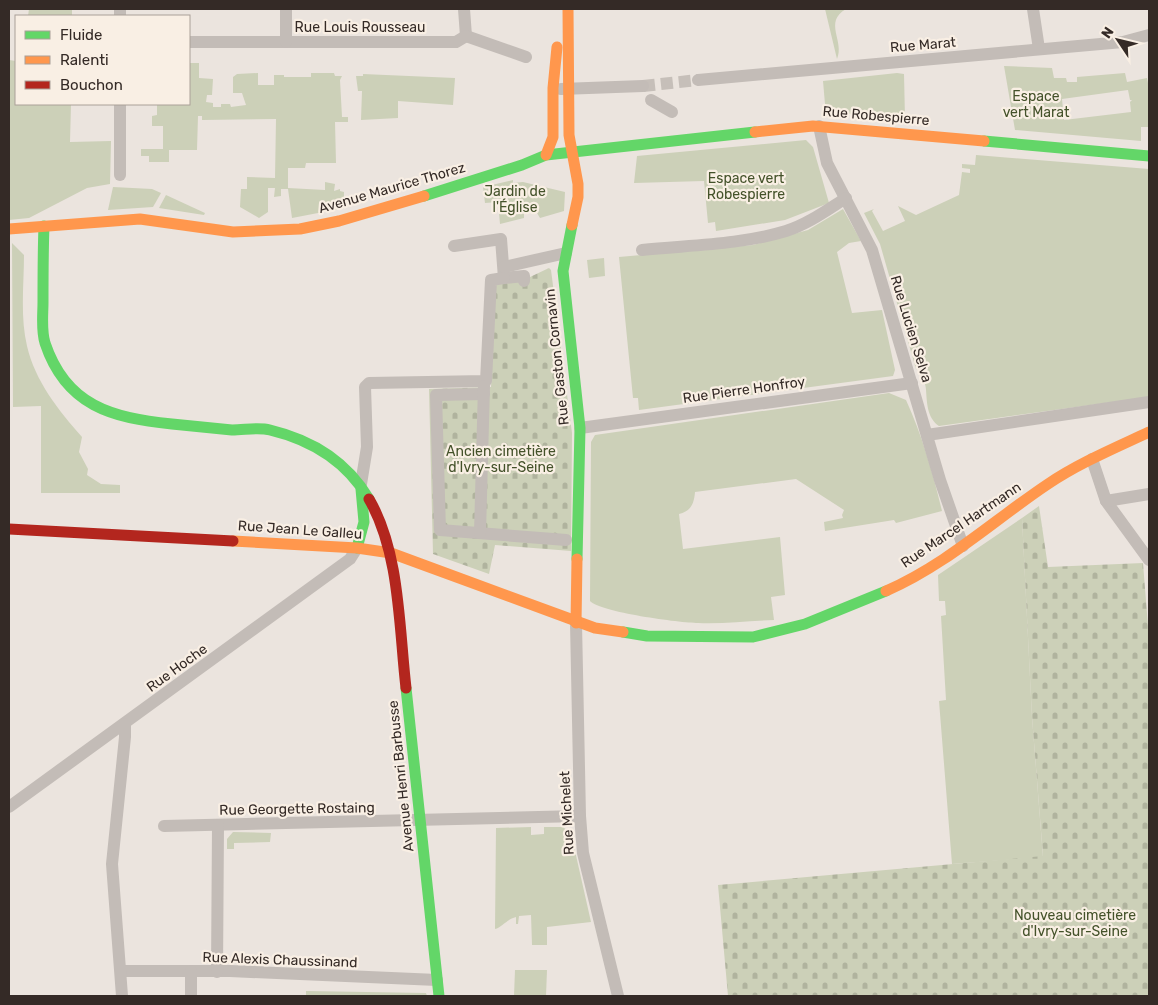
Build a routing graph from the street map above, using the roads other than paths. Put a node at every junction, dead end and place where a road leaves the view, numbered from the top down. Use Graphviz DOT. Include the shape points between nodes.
graph roads {
  1 [pos="286,9"];
  2 [pos="464,9"];
  3 [pos="561,9"];
  4 [pos="568,9"];
  5 [pos="1034,9"];
  6 [pos="1149,35"];
  7 [pos="466,36"];
  8 [pos="190,42"];
  9 [pos="286,42"];
  10 [pos="1039,49"];
  11 [pos="526,57"];
  12 [pos="698,80"];
  13 [pos="643,86"];
  14 [pos="553,88"];
  15 [pos="567,90"];
  16 [pos="651,100"];
  17 [pos="120,105"];
  18 [pos="672,112"];
  19 [pos="819,126"];
  20 [pos="571,150"];
  21 [pos="546,154"];
  22 [pos="1149,156"];
  23 [pos="120,175"];
  24 [pos="846,198"];
  25 [pos="44,226"];
  26 [pos="9,229"];
  27 [pos="454,246"];
  28 [pos="642,250"];
  29 [pos="566,253"];
  30 [pos="504,273"];
  31 [pos="524,281"];
  32 [pos="484,381"];
  33 [pos="912,383"];
  34 [pos="484,394"];
  35 [pos="1149,402"];
  36 [pos="580,428"];
  37 [pos="1149,432"];
  38 [pos="927,435"];
  39 [pos="1092,459"];
  40 [pos="360,484"];
  41 [pos="1149,494"];
  42 [pos="1106,501"];
  43 [pos="364,522"];
  44 [pos="9,529"];
  45 [pos="480,533"];
  46 [pos="566,540"];
  47 [pos="963,546"];
  48 [pos="358,548"];
  49 [pos="391,554"];
  50 [pos="1149,560"];
  51 [pos="576,623"];
  52 [pos="125,724"];
  53 [pos="9,807"];
  54 [pos="580,816"];
  55 [pos="422,822"];
  56 [pos="218,825"];
  57 [pos="164,826"];
  58 [pos="121,971"];
  59 [pos="191,972"];
  60 [pos="217,972"];
  61 [pos="437,980"];
  62 [pos="122,996"];
  63 [pos="191,996"];
  64 [pos="439,996"];
  65 [pos="618,996"];
  1 -- 9 [label="street"];
  2 -- 7 [label="street"];
  3 -- 14 [label="main road"];
  4 -- 15 [label="main road, Rue Gaston Cornavin"];
  5 -- 10 [label="street"];
  6 -- 10 [label="street, Rue Marat" via="1123,42"];
  7 -- 9 [label="street, Rue Louis Rousseau" via="456,42"];
  7 -- 11 [label="street"];
  8 -- 9 [label="street, Rue Louis Rousseau"];
  10 -- 12 [label="street, Rue Marat"];
  13 -- 15 [label="street"];
  14 -- 15 [label="street"];
  14 -- 21 [label="main road" via="553,137"];
  15 -- 20 [label="main road, Rue Gaston Cornavin"];
  16 -- 18 [label="street"];
  17 -- 23 [label="street"];
  19 -- 20 [label="main road, Rue Robespierre"];
  19 -- 22 [label="main road, Rue Robespierre"];
  19 -- 24 [label="street, Rue Lucien Selva" via="827,163"];
  20 -- 21 [label="main road, Avenue Maurice Thorez"];
  20 -- 29 [label="main road, Rue Gaston Cornavin" via="578,197"];
  21 -- 25 [label="main road, Avenue Maurice Thorez" via="522,165 405,202 300,229 233,232 140,218"];
  24 -- 28 [label="street" via="810,221 786,231 754,239"];
  24 -- 33 [label="street, Rue Lucien Selva" via="872,250"];
  25 -- 26 [label="main road, Avenue Maurice Thorez"];
  25 -- 40 [label="main road, Avenue Henri Barbusse" via="45,340 60,376 84,400 102,412 141,422 268,430 320,451 344,466"];
  27 -- 30 [label="street" via="501,239"];
  29 -- 30 [label="street"];
  29 -- 36 [label="main road, Rue Gaston Cornavin" via="563,271"];
  30 -- 31 [label="street" via="524,276"];
  30 -- 32 [label="street" via="491,280"];
  32 -- 34 [label="street"];
  32 -- 40 [label="street" via="369,383 365,387 367,447"];
  33 -- 36 [label="street, Rue Pierre Honfroy"];
  33 -- 38 [label="street, Rue Lucien Selva"];
  34 -- 45 [label="street"];
  34 -- 45 [label="street" via="436,396 440,530"];
  35 -- 38 [label="street"];
  36 -- 51 [label="main road, Rue Gaston Cornavin"];
  37 -- 39 [label="main road, Rue Marcel Hartmann"];
  38 -- 47 [label="street, Rue Lucien Selva"];
  39 -- 42 [label="street"];
  39 -- 47 [label="main road, Rue Marcel Hartmann" via="1048,484"];
  40 -- 43 [label="main road"];
  40 -- 49 [label="main road, Avenue Henri Barbusse" via="383,525"];
  41 -- 42 [label="street"];
  42 -- 50 [label="street"];
  43 -- 48 [label="main road"];
  43 -- 49 [label="main road"];
  44 -- 48 [label="main road, Rue Jean Le Galleu"];
  45 -- 46 [label="street"];
  47 -- 51 [label="main road, Rue Marcel Hartmann" via="888,590 805,624 770,634 731,638 647,636"];
  48 -- 49 [label="main road, Rue Jean Le Galleu"];
  48 -- 52 [label="street, Rue Hoche" via="350,559"];
  49 -- 51 [label="main road, Rue Jean Le Galleu"];
  49 -- 55 [label="main road, Avenue Henri Barbusse"];
  51 -- 54 [label="street, Rue Michelet"];
  52 -- 53 [label="street, Rue Hoche"];
  52 -- 58 [label="street" via="112,864"];
  54 -- 55 [label="street, Rue Georgette Rostaing"];
  54 -- 65 [label="street, Rue Michelet" via="583,853"];
  55 -- 56 [label="street, Rue Georgette Rostaing"];
  55 -- 61 [label="main road, Avenue Henri Barbusse"];
  56 -- 57 [label="street, Rue Georgette Rostaing"];
  56 -- 60 [label="street"];
  58 -- 59 [label="street, Rue Alexis Chaussinand"];
  58 -- 62 [label="street"];
  59 -- 60 [label="street, Rue Alexis Chaussinand"];
  59 -- 63 [label="street"];
  60 -- 61 [label="street, Rue Alexis Chaussinand"];
  61 -- 64 [label="main road, Avenue Henri Barbusse"];
}
